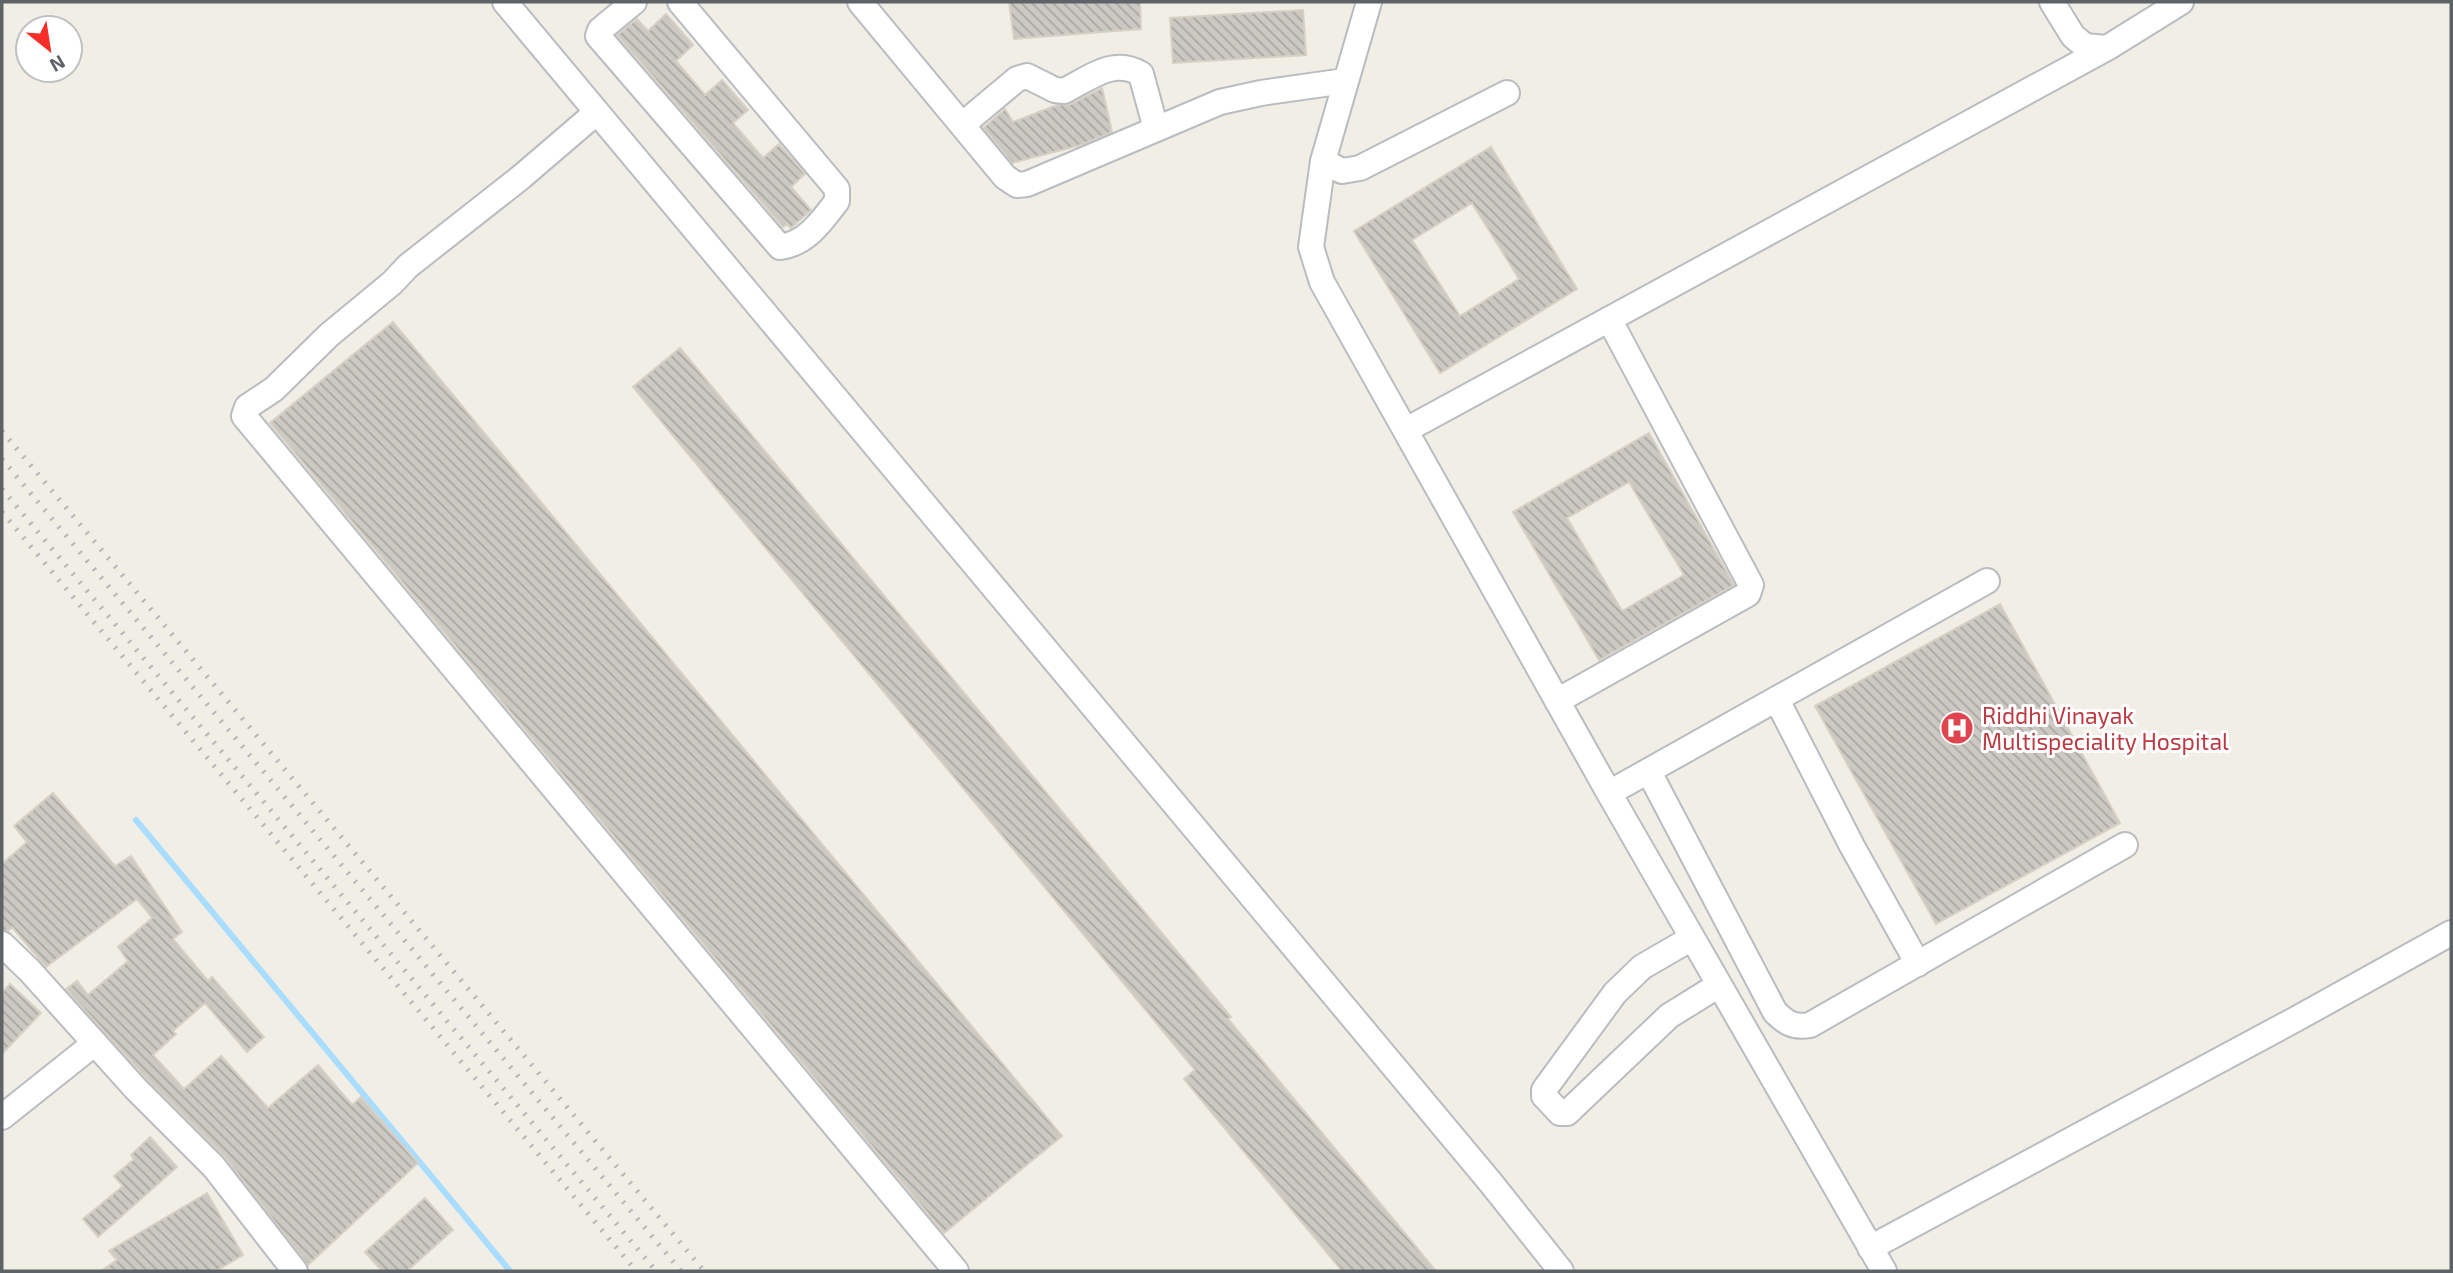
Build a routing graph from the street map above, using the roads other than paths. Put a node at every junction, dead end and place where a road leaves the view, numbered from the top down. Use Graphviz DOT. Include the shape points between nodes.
graph roads {
  1 [pos="505,2"];
  2 [pos="634,2"];
  3 [pos="680,2"];
  4 [pos="860,2"];
  5 [pos="1369,2"];
  6 [pos="2052,2"];
  7 [pos="2181,2"];
  8 [pos="2107,48"];
  9 [pos="1345,81"];
  10 [pos="1507,93"];
  11 [pos="597,112"];
  12 [pos="962,125"];
  13 [pos="1156,129"];
  14 [pos="1324,161"];
  15 [pos="1609,319"];
  16 [pos="1406,430"];
  17 [pos="1987,581"];
  18 [pos="1777,700"];
  19 [pos="1557,701"];
  20 [pos="1649,772"];
  21 [pos="1609,793"];
  22 [pos="2125,845"];
  23 [pos="2451,933"];
  24 [pos="1692,938"];
  25 [pos="2,944"];
  26 [pos="1918,964"];
  27 [pos="1719,985"];
  28 [pos="95,1043"];
  29 [pos="2,1117"];
  30 [pos="1870,1248"];
  31 [pos="295,1271"];
  32 [pos="957,1271"];
  33 [pos="1562,1271"];
  34 [pos="1884,1271"];
  1 -- 11 [label="street"];
  2 -- 3 [label="street" via="598,36 780,247 791,246 816,228 837,201 836,188"];
  4 -- 12 [label="street"];
  5 -- 9 [label="street"];
  6 -- 8 [label="street" via="2085,47"];
  7 -- 8 [label="street"];
  8 -- 15 [label="street"];
  9 -- 13 [label="street" via="1220,102"];
  9 -- 14 [label="street"];
  10 -- 14 [label="street" via="1360,168 1342,171"];
  11 -- 32 [label="street" via="408,266 274,389 247,407 244,416"];
  11 -- 33 [label="street"];
  12 -- 13 [label="street" via="1017,185"];
  12 -- 13 [label="street" via="1017,79 1027,76 1064,91 1118,66 1142,74"];
  14 -- 16 [label="street" via="1311,247 1322,282"];
  15 -- 16 [label="street"];
  15 -- 19 [label="street" via="1751,584 1748,594"];
  16 -- 19 [label="street"];
  17 -- 18 [label="street"];
  18 -- 20 [label="street"];
  18 -- 26 [label="street"];
  19 -- 21 [label="street"];
  20 -- 21 [label="street"];
  20 -- 26 [label="street" via="1783,1021 1798,1027 1810,1025"];
  21 -- 24 [label="street"];
  22 -- 26 [label="street"];
  23 -- 30 [label="street"];
  24 -- 27 [label="street"];
  24 -- 27 [label="street" via="1642,967 1615,993 1544,1096 1560,1113 1567,1113 1669,1016"];
  25 -- 28 [label="street"];
  27 -- 30 [label="street"];
  28 -- 29 [label="street"];
  28 -- 31 [label="street" via="214,1167"];
  30 -- 34 [label="street"];
}
